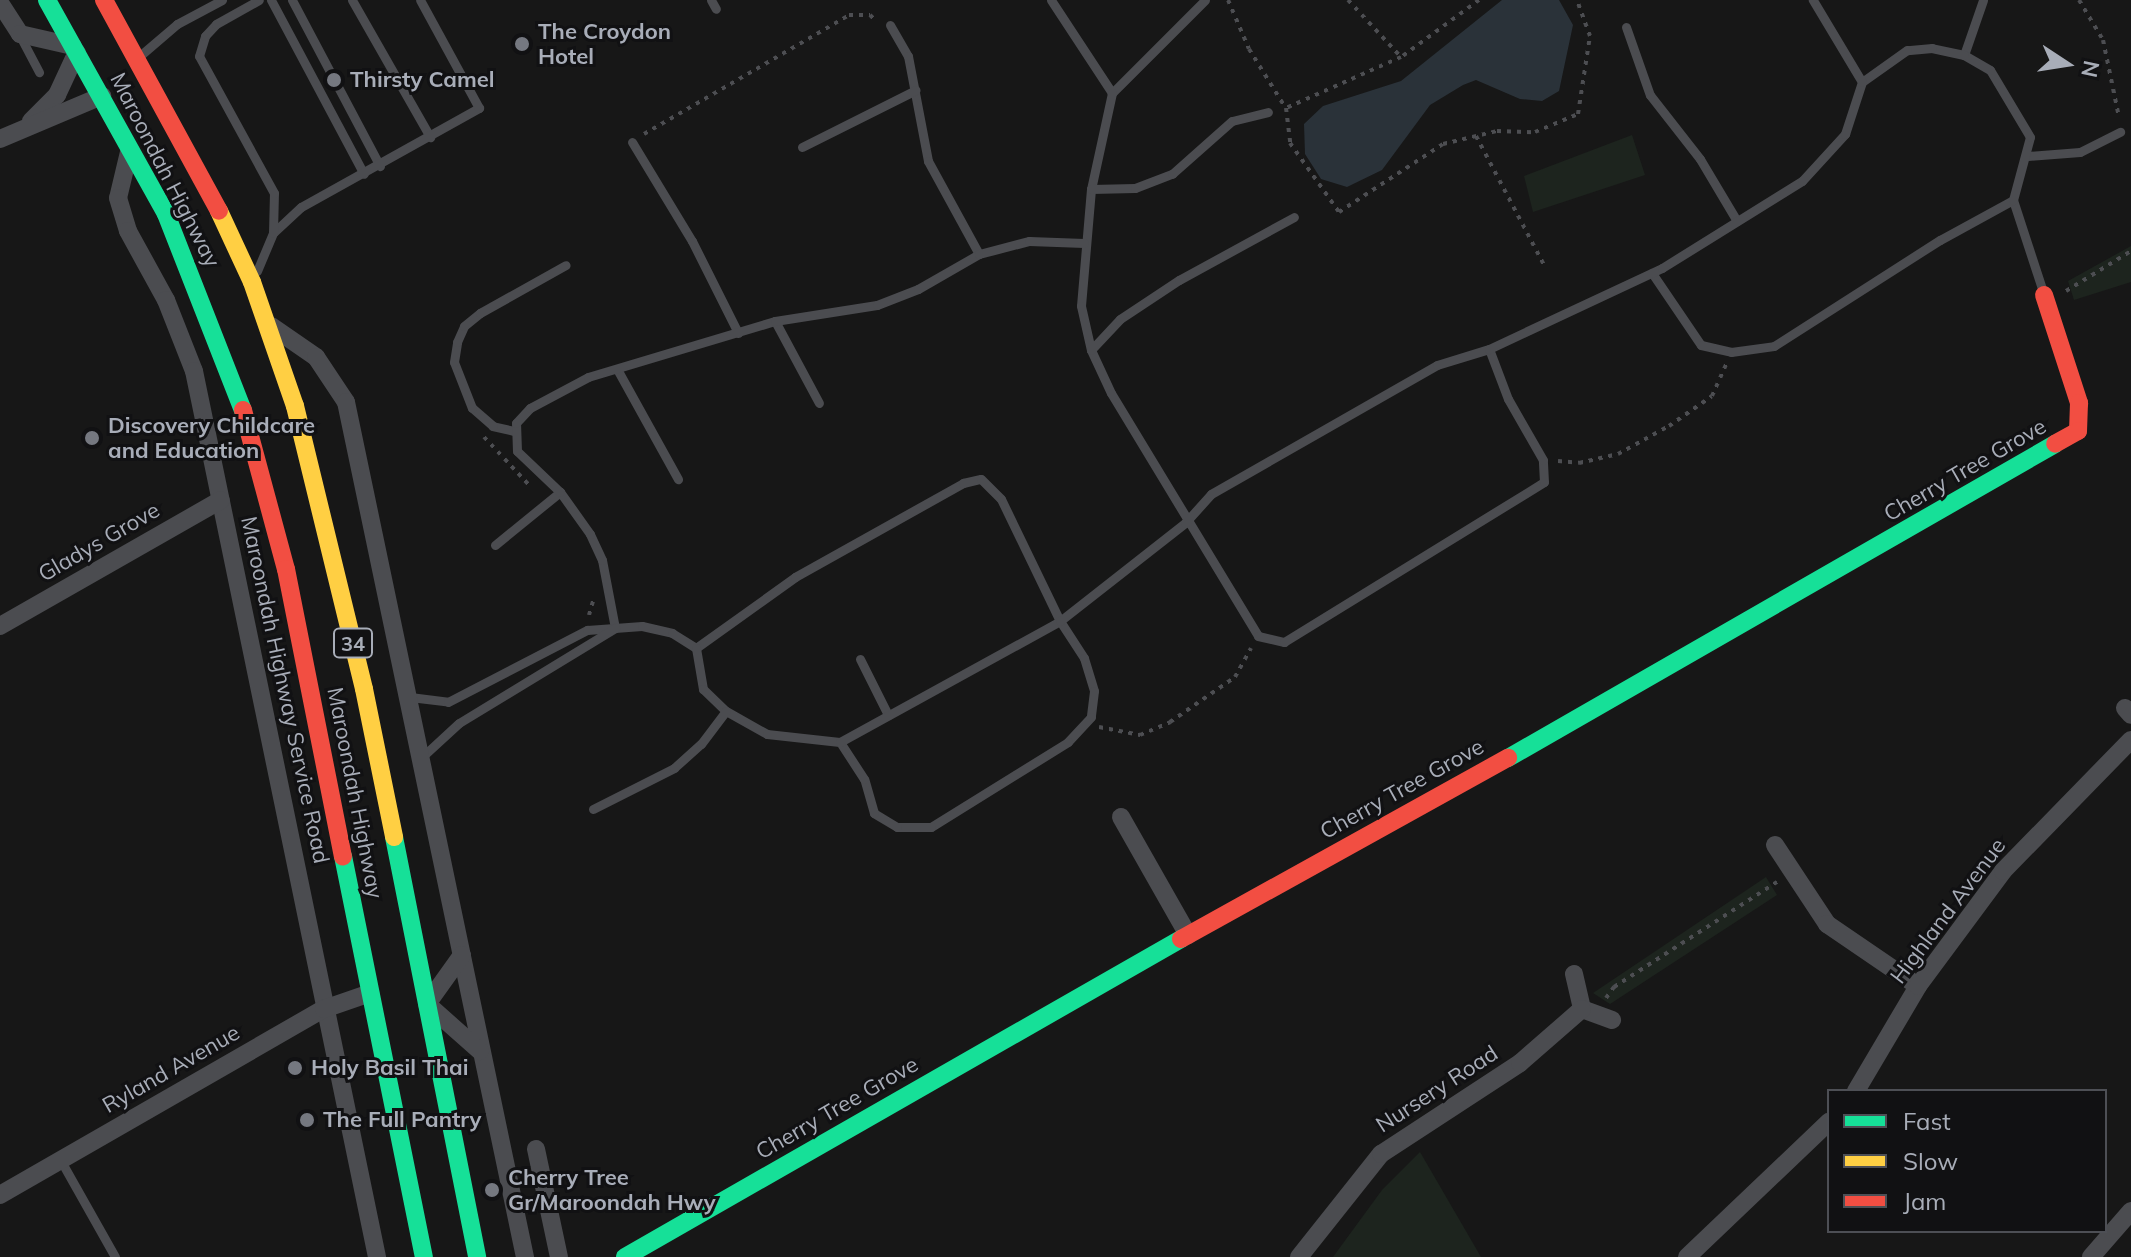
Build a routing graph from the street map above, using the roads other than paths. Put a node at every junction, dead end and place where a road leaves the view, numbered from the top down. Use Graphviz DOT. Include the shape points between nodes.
graph roads {
  1 [pos="47,0"];
  2 [pos="104,0"];
  3 [pos="222,0"];
  4 [pos="259,0"];
  5 [pos="271,0"];
  6 [pos="292,0"];
  7 [pos="352,0"];
  8 [pos="420,0"];
  9 [pos="1051,0"];
  10 [pos="1205,0"];
  11 [pos="1813,0"];
  12 [pos="1983,0"];
  13 [pos="0,3"];
  14 [pos="890,25"];
  15 [pos="1626,27"];
  16 [pos="20,34"];
  17 [pos="75,49"];
  18 [pos="1964,55"];
  19 [pos="136,58"];
  20 [pos="39,72"];
  21 [pos="1862,82"];
  22 [pos="916,90"];
  23 [pos="1112,93"];
  24 [pos="102,96"];
  25 [pos="1268,112"];
  26 [pos="29,123"];
  27 [pos="2120,132"];
  28 [pos="430,137"];
  29 [pos="0,139"];
  30 [pos="632,142"];
  31 [pos="130,145"];
  32 [pos="802,147"];
  33 [pos="2028,156"];
  34 [pos="380,166"];
  35 [pos="364,174"];
  36 [pos="1091,189"];
  37 [pos="2013,200"];
  38 [pos="1294,217"];
  39 [pos="1737,221"];
  40 [pos="273,233"];
  41 [pos="1084,243"];
  42 [pos="979,254"];
  43 [pos="566,265"];
  44 [pos="1652,273"];
  45 [pos="252,282"];
  46 [pos="2046,299"];
  47 [pos="775,321"];
  48 [pos="271,326"];
  49 [pos="738,333"];
  50 [pos="1489,349"];
  51 [pos="1091,350"];
  52 [pos="617,369"];
  53 [pos="819,403"];
  54 [pos="514,431"];
  55 [pos="678,479"];
  56 [pos="560,492"];
  57 [pos="221,500"];
  58 [pos="1185,523"];
  59 [pos="495,545"];
  60 [pos="1060,621"];
  61 [pos="0,626"];
  62 [pos="615,628"];
  63 [pos="696,648"];
  64 [pos="860,659"];
  65 [pos="410,697"];
  66 [pos="726,711"];
  67 [pos="888,715"];
  68 [pos="2131,740"];
  69 [pos="840,742"];
  70 [pos="422,757"];
  71 [pos="593,809"];
  72 [pos="1121,817"];
  73 [pos="1775,845"];
  74 [pos="384,870"];
  75 [pos="346,878"];
  76 [pos="1188,935"];
  77 [pos="462,955"];
  78 [pos="1574,974"];
  79 [pos="1918,986"];
  80 [pos="370,993"];
  81 [pos="427,1004"];
  82 [pos="324,1009"];
  83 [pos="480,1051"];
  84 [pos="1857,1089"];
  85 [pos="1827,1124"];
  86 [pos="536,1149"];
  87 [pos="61,1161"];
  88 [pos="0,1195"];
  89 [pos="2131,1211"];
  90 [pos="115,1257"];
  91 [pos="377,1257"];
  92 [pos="424,1257"];
  93 [pos="477,1257"];
  94 [pos="525,1257"];
  95 [pos="559,1257"];
  96 [pos="625,1257"];
  97 [pos="1299,1257"];
  98 [pos="1687,1257"];
  99 [pos="2091,1257"];
  1 -- 17 [label="main road, Maroondah Highway / 34"];
  2 -- 19 [label="main road, Maroondah Highway / 34"];
  3 -- 19 [label="lane" via="177,24"];
  4 -- 40 [label="lane" via="216,24 205,36 199,56 274,193"];
  5 -- 35 [label="lane"];
  6 -- 34 [label="lane"];
  7 -- 28 [label="lane"];
  8 -- 28 [label="lane" via="479,108"];
  9 -- 23 [label="lane"];
  10 -- 23 [label="lane"];
  11 -- 21 [label="lane"];
  12 -- 18 [label="lane"];
  13 -- 16 [label="street"];
  14 -- 22 [label="lane" via="908,56"];
  15 -- 39 [label="lane" via="1650,95 1700,159"];
  16 -- 17 [label="street"];
  16 -- 20 [label="lane"];
  17 -- 24 [label="main road, Maroondah Highway / 34"];
  17 -- 26 [label="street" via="57,95"];
  18 -- 21 [label="lane" via="1907,50"];
  18 -- 33 [label="lane" via="1990,70 2017,107 2030,137"];
  19 -- 24 [label="main road"];
  19 -- 45 [label="main road, Maroondah Highway / 34" via="194,158"];
  21 -- 39 [label="lane" via="1845,134 1802,181"];
  22 -- 32 [label="lane"];
  22 -- 42 [label="lane" via="928,161"];
  23 -- 36 [label="lane"];
  24 -- 26 [label="street" via="79,109"];
  24 -- 31 [label="main road, Maroondah Highway / 34"];
  25 -- 36 [label="lane" via="1232,121 1172,174 1135,188"];
  26 -- 29 [label="street"];
  27 -- 33 [label="lane" via="2080,152"];
  28 -- 34 [label="lane"];
  30 -- 49 [label="lane" via="692,241"];
  31 -- 57 [label="street, Maroondah Highway Service Road" via="118,198 128,231 166,300 194,371"];
  31 -- 75 [label="main road, Maroondah Highway / 34" via="205,303 254,443 286,569"];
  33 -- 37 [label="lane"];
  34 -- 35 [label="lane"];
  35 -- 40 [label="lane" via="301,207"];
  36 -- 41 [label="lane"];
  37 -- 44 [label="lane" via="1774,346 1731,352 1701,345"];
  37 -- 46 [label="lane"];
  38 -- 51 [label="lane" via="1143,303"];
  39 -- 44 [label="lane"];
  40 -- 45 [label="lane"];
  41 -- 42 [label="lane" via="1029,241"];
  41 -- 51 [label="lane" via="1081,306"];
  42 -- 47 [label="lane" via="918,289 877,305"];
  43 -- 54 [label="lane" via="480,313 464,326 457,342 454,362 472,408 493,426"];
  44 -- 50 [label="lane"];
  45 -- 48 [label="main road, Maroondah Highway / 34"];
  46 -- 76 [label="main road, Cherry Tree Grove" via="2079,403 2078,431 1740,629"];
  47 -- 49 [label="lane"];
  47 -- 53 [label="lane"];
  48 -- 65 [label="street" via="316,357 346,402"];
  48 -- 74 [label="main road, Maroondah Highway / 34" via="364,689"];
  49 -- 52 [label="lane"];
  50 -- 58 [label="lane" via="1437,365 1291,448 1211,494"];
  50 -- 58 [label="lane" via="1508,399 1543,460 1544,482 1284,642 1258,636"];
  51 -- 58 [label="lane"];
  52 -- 54 [label="lane" via="588,377 530,408"];
  52 -- 55 [label="lane"];
  54 -- 56 [label="lane" via="520,458"];
  56 -- 59 [label="lane"];
  56 -- 62 [label="lane" via="602,560"];
  57 -- 61 [label="street, Gladys Grove"];
  57 -- 82 [label="street, Maroondah Highway Service Road"];
  58 -- 60 [label="lane"];
  60 -- 63 [label="lane" via="1001,499 981,479 963,483 795,577"];
  60 -- 67 [label="lane"];
  60 -- 69 [label="lane" via="1084,658 1094,691 1085,723 1068,742 931,827 897,827 874,813 864,779"];
  62 -- 63 [label="lane" via="658,629"];
  62 -- 65 [label="lane" via="587,630 448,702"];
  62 -- 70 [label="lane" via="459,723"];
  63 -- 66 [label="lane" via="703,689"];
  64 -- 67 [label="lane"];
  65 -- 70 [label="street"];
  66 -- 69 [label="lane" via="767,734"];
  66 -- 71 [label="lane" via="674,768"];
  67 -- 69 [label="lane"];
  68 -- 79 [label="street, Highland Avenue" via="2003,871"];
  70 -- 77 [label="street"];
  72 -- 76 [label="street"];
  73 -- 79 [label="street" via="1827,924"];
  74 -- 75 [label="main road"];
  74 -- 81 [label="main road, Maroondah Highway / 34"];
  75 -- 80 [label="main road, Maroondah Highway / 34"];
  76 -- 96 [label="main road, Cherry Tree Grove"];
  77 -- 81 [label="street"];
  77 -- 83 [label="street"];
  78 -- 97 [label="street, Nursery Road" via="1597,1014 1381,1154"];
  79 -- 84 [label="street, Highland Avenue"];
  80 -- 82 [label="street, Ryland Avenue"];
  80 -- 92 [label="main road, Maroondah Highway / 34"];
  81 -- 83 [label="street"];
  81 -- 93 [label="main road, Maroondah Highway / 34"];
  82 -- 87 [label="street, Ryland Avenue"];
  82 -- 91 [label="street, Maroondah Highway Service Road"];
  83 -- 94 [label="street"];
  85 -- 98 [label="street"];
  86 -- 95 [label="street"];
  87 -- 88 [label="street, Ryland Avenue"];
  87 -- 90 [label="lane"];
  89 -- 99 [label="street"];
}
